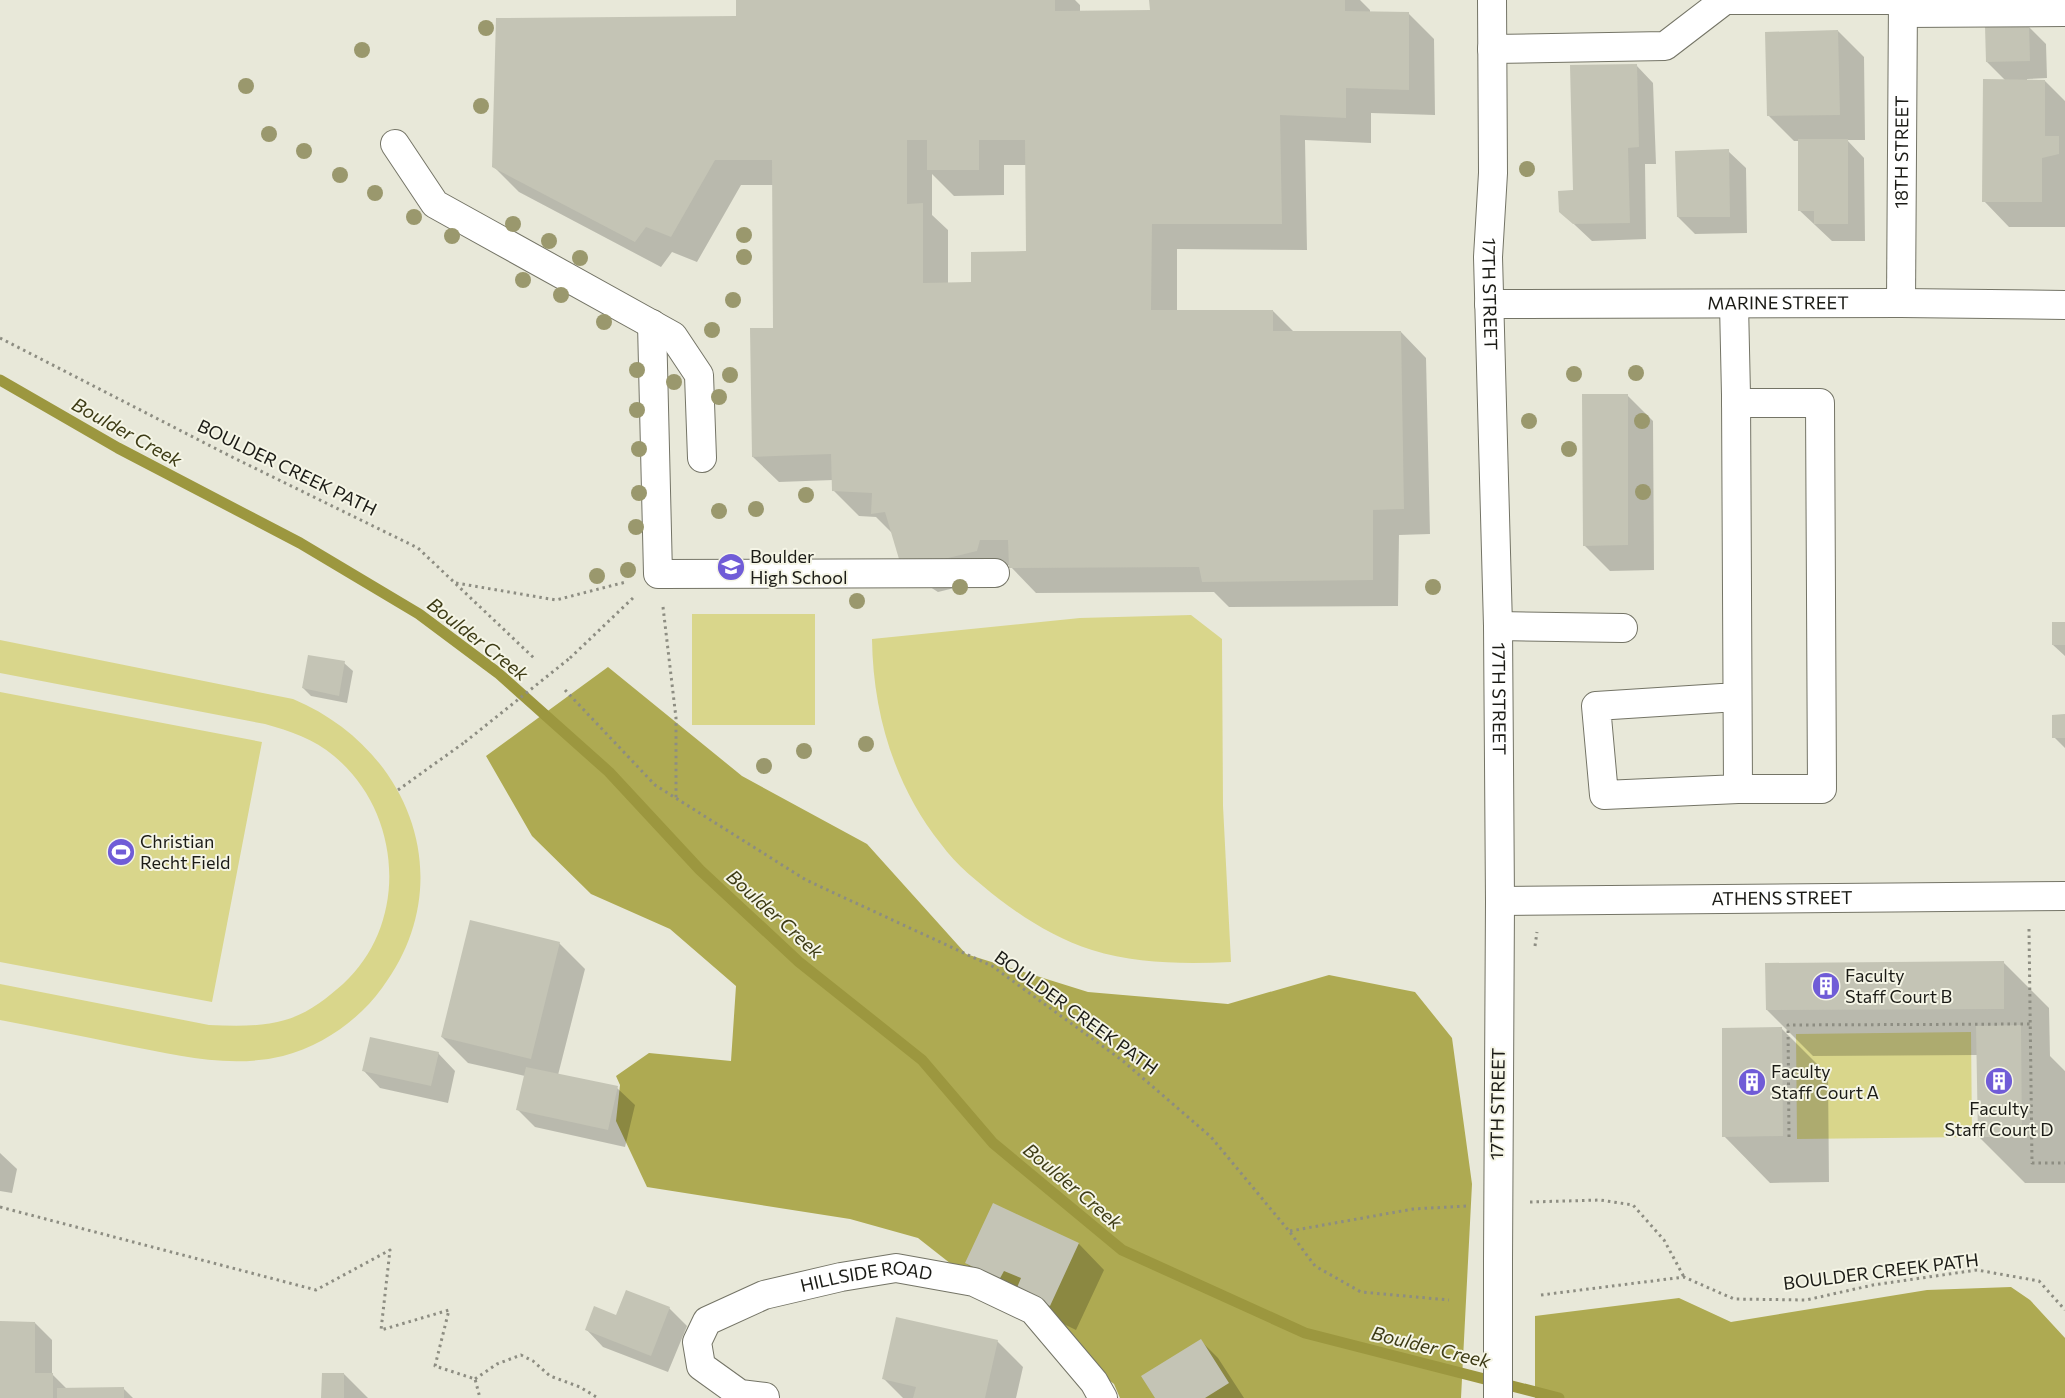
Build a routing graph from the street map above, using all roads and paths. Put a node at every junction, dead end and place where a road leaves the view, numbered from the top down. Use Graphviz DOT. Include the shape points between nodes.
graph roads {
  1 [pos="1492,0"];
  2 [pos="1903,5"];
  3 [pos="2065,12"];
  4 [pos="1492,49"];
  5 [pos="395,144"];
  6 [pos="1901,303"];
  7 [pos="1489,304"];
  8 [pos="1734,304"];
  9 [pos="2065,305"];
  10 [pos="652,324"];
  11 [pos="0,338"];
  12 [pos="1736,403"];
  13 [pos="702,458"];
  14 [pos="995,572"];
  15 [pos="658,574"];
  16 [pos="455,583"];
  17 [pos="1498,626"];
  18 [pos="1623,628"];
  19 [pos="536,660"];
  20 [pos="565,690"];
  21 [pos="1737,697"];
  22 [pos="1738,789"];
  23 [pos="398,790"];
  24 [pos="676,798"];
  25 [pos="2028,896"];
  26 [pos="2065,896"];
  27 [pos="1500,901"];
  28 [pos="2030,1024"];
  29 [pos="1789,1137"];
  30 [pos="2065,1163"];
  31 [pos="0,1207"];
  32 [pos="1542,1295"];
  33 [pos="1449,1300"];
  34 [pos="2065,1310"];
  35 [pos="475,1379"];
  36 [pos="765,1397"];
  37 [pos="480,1398"];
  38 [pos="598,1398"];
  39 [pos="1103,1398"];
  40 [pos="1498,1398"];
  1 -- 4 [label="street, 17TH STREET"];
  2 -- 3 [label="street"];
  2 -- 4 [label="street" via="1725,0 1665,46"];
  2 -- 6 [label="street, 18TH STREET"];
  4 -- 7 [label="street, 17TH STREET"];
  5 -- 10 [label="street" via="435,204"];
  6 -- 8 [label="street, MARINE STREET"];
  6 -- 9 [label="street, MARINE STREET"];
  7 -- 8 [label="street, MARINE STREET"];
  7 -- 17 [label="street, 17TH STREET"];
  8 -- 12 [label="street"];
  10 -- 13 [label="street" via="673,336 699,375"];
  10 -- 15 [label="street"];
  11 -- 16 [label="path, BOULDER CREEK PATH" via="418,548"];
  12 -- 21 [label="street"];
  12 -- 22 [label="street" via="1820,403 1822,779 1822,789"];
  14 -- 15 [label="street"];
  15 -- 16 [label="path" via="556,600"];
  15 -- 23 [label="path, bridge" via="570,658 465,742"];
  15 -- 24 [label="path" via="676,718"];
  16 -- 19 [label="path, BOULDER CREEK PATH"];
  17 -- 18 [label="street"];
  17 -- 27 [label="street, 17TH STREET"];
  20 -- 24 [label="path, BOULDER CREEK PATH" via="655,785"];
  21 -- 22 [label="street"];
  21 -- 22 [label="street" via="1596,706 1604,795"];
  24 -- 33 [label="path, BOULDER CREEK PATH" via="806,880 992,966 1123,1061 1212,1137 1315,1266 1361,1292"];
  25 -- 26 [label="street, ATHENS STREET"];
  25 -- 27 [label="street, ATHENS STREET"];
  25 -- 28 [label="path"];
  27 -- 40 [label="street, 17TH STREET, bridge"];
  28 -- 29 [label="path" via="1788,1025"];
  28 -- 30 [label="path" via="2032,1163"];
  31 -- 35 [label="path" via="316,1290 390,1250 381,1330 449,1310 435,1366"];
  32 -- 34 [label="path, BOULDER CREEK PATH" via="1684,1277 1734,1299 1806,1300 1873,1285 1977,1270 2039,1281"];
  35 -- 37 [label="path"];
  35 -- 38 [label="path" via="497,1364 521,1355 550,1376"];
  36 -- 39 [label="street, HILLSIDE ROAD" via="740,1394 701,1366 697,1342 707,1320 764,1295 896,1268 974,1282 1033,1310 1094,1382"];
}
